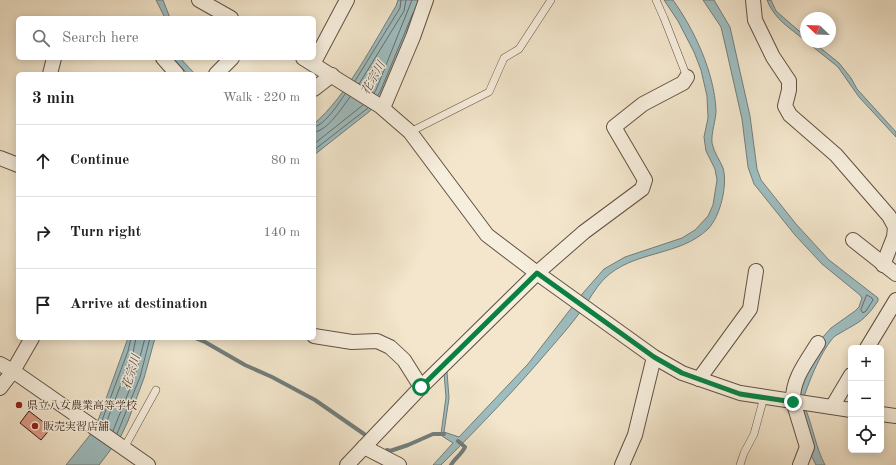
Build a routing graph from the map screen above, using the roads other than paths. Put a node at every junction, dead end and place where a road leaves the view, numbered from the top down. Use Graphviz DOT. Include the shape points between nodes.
graph roads {
  1 [pos="199,0"];
  2 [pos="346,0"];
  3 [pos="426,0"];
  4 [pos="551,0"];
  5 [pos="656,0"];
  6 [pos="753,0"];
  7 [pos="227,16"];
  8 [pos="316,48"];
  9 [pos="54,60"];
  10 [pos="165,60"];
  11 [pos="230,60"];
  12 [pos="308,61"];
  13 [pos="50,72"];
  14 [pos="175,72"];
  15 [pos="218,72"];
  16 [pos="687,77"];
  17 [pos="338,79"];
  18 [pos="316,88"];
  19 [pos="382,107"];
  20 [pos="410,132"];
  21 [pos="0,158"];
  22 [pos="16,164"];
  23 [pos="853,240"];
  24 [pos="883,265"];
  25 [pos="756,271"];
  26 [pos="537,273"];
  27 [pos="896,274"];
  28 [pos="895,305"];
  29 [pos="316,336"];
  30 [pos="31,340"];
  31 [pos="818,343"];
  32 [pos="869,345"];
  33 [pos="654,357"];
  34 [pos="0,364"];
  35 [pos="13,371"];
  36 [pos="699,379"];
  37 [pos="848,380"];
  38 [pos="421,387"];
  39 [pos="0,388"];
  40 [pos="156,390"];
  41 [pos="764,397"];
  42 [pos="793,402"];
  43 [pos="832,407"];
  44 [pos="848,410"];
  45 [pos="884,414"];
  46 [pos="896,416"];
  47 [pos="122,446"];
  48 [pos="364,447"];
  49 [pos="148,465"];
  50 [pos="347,465"];
  51 [pos="399,465"];
  52 [pos="622,465"];
  53 [pos="740,465"];
  54 [pos="800,465"];
  1 -- 7 [label="street"];
  2 -- 8 [label="street"];
  3 -- 19 [label="street" via="413,37"];
  4 -- 20 [label="lane" via="519,49 504,58 489,92"];
  5 -- 16 [label="lane"];
  6 -- 24 [label="street" via="755,20 773,57 789,81 785,106 790,115 836,156 889,216 895,227 894,237"];
  9 -- 13 [label="street"];
  10 -- 14 [label="street"];
  11 -- 15 [label="street"];
  12 -- 17 [label="street"];
  16 -- 26 [label="street" via="683,83 643,104 614,127 645,180 642,189 584,232"];
  17 -- 18 [label="street"];
  17 -- 19 [label="street"];
  19 -- 20 [label="street"];
  20 -- 26 [label="street" via="487,235"];
  21 -- 22 [label="street"];
  23 -- 24 [label="street"];
  24 -- 27 [label="street"];
  25 -- 36 [label="street" via="750,309"];
  26 -- 33 [label="street"];
  26 -- 38 [label="street"];
  28 -- 32 [label="street"];
  29 -- 38 [label="street" via="352,342 377,340 390,347 404,360"];
  30 -- 35 [label="street"];
  31 -- 42 [label="street" via="796,380"];
  33 -- 36 [label="street" via="682,373"];
  33 -- 52 [label="street" via="635,435"];
  34 -- 35 [label="street"];
  35 -- 39 [label="street"];
  35 -- 47 [label="street"];
  36 -- 41 [label="street" via="740,394"];
  37 -- 43 [label="street"];
  38 -- 48 [label="street"];
  40 -- 47 [label="lane"];
  41 -- 42 [label="street"];
  41 -- 53 [label="lane" via="754,434"];
  42 -- 43 [label="street"];
  42 -- 54 [label="street" via="807,447"];
  43 -- 44 [label="street"];
  45 -- 46 [label="street"];
  47 -- 49 [label="street"];
  48 -- 50 [label="street"];
  48 -- 51 [label="street"];
}
